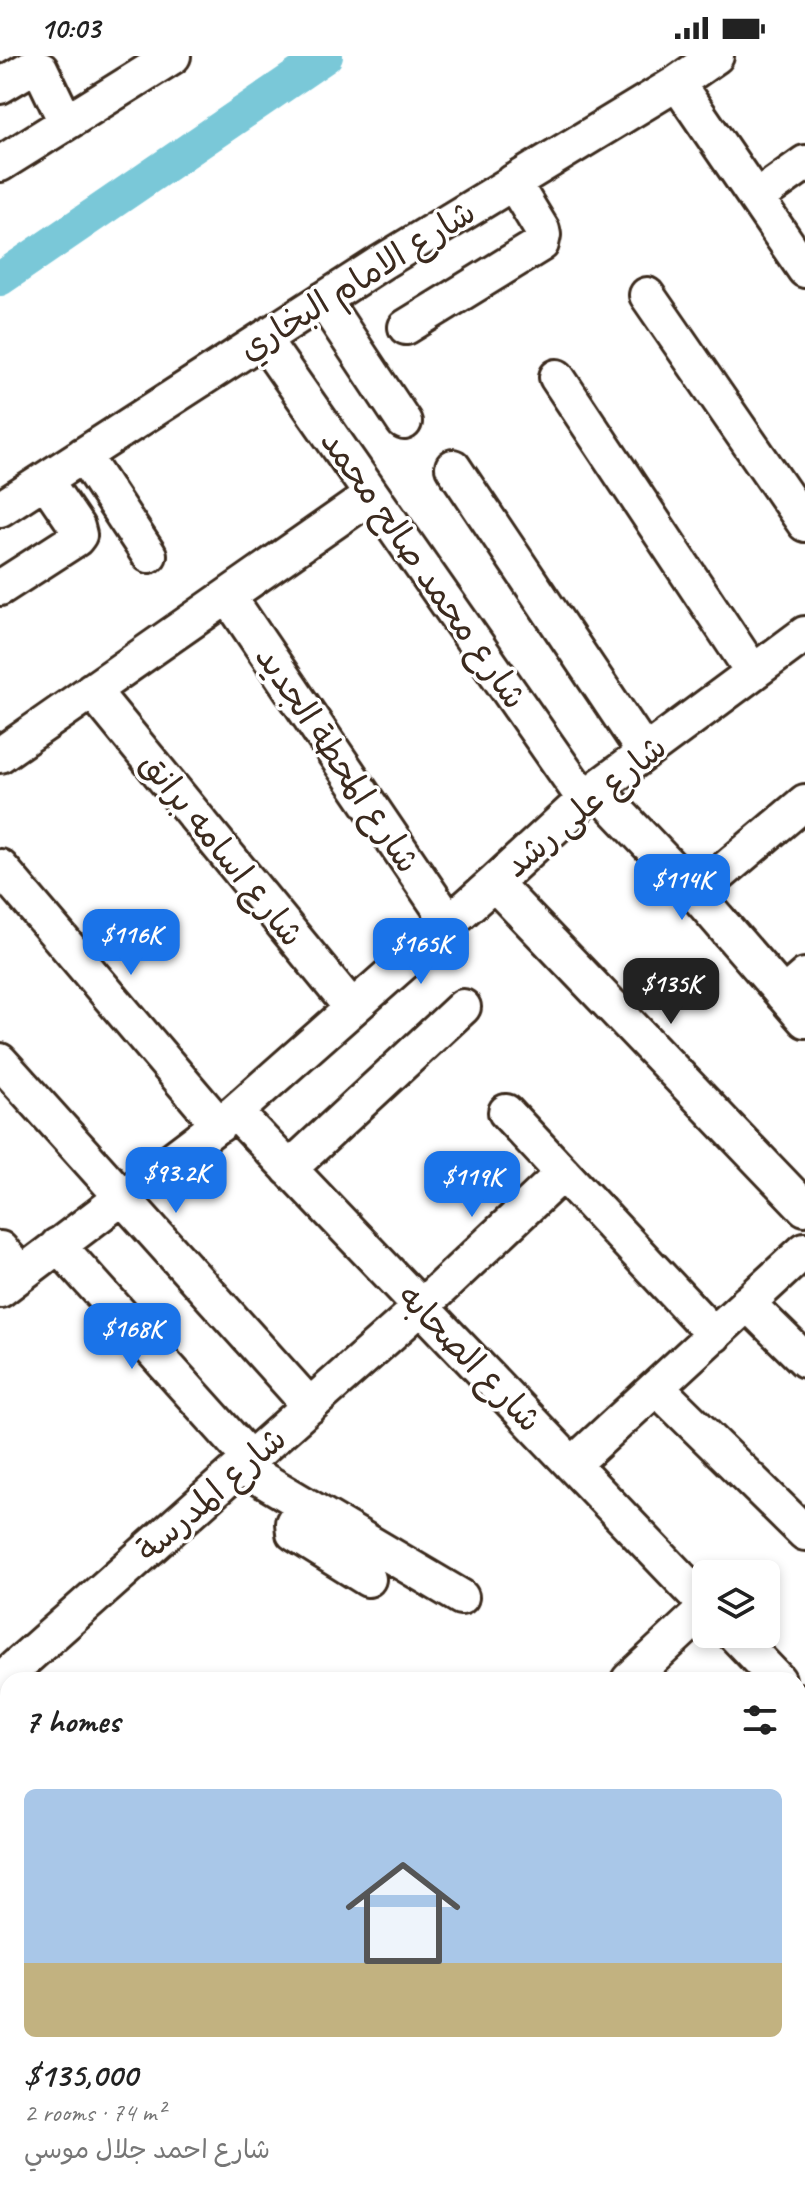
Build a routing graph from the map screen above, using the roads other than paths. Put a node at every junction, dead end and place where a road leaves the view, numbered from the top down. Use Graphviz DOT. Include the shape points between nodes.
graph roads {
  1 [pos="173,56"];
  2 [pos="716,56"];
  3 [pos="677,83"];
  4 [pos="0,86"];
  5 [pos="66,122"];
  6 [pos="805,163"];
  7 [pos="0,164"];
  8 [pos="513,182"];
  9 [pos="756,198"];
  10 [pos="805,270"];
  11 [pos="647,295"];
  12 [pos="323,300"];
  13 [pos="406,327"];
  14 [pos="263,339"];
  15 [pos="557,377"];
  16 [pos="404,422"];
  17 [pos="83,455"];
  18 [pos="453,467"];
  19 [pos="45,480"];
  20 [pos="372,495"];
  21 [pos="0,509"];
  22 [pos="805,524"];
  23 [pos="149,555"];
  24 [pos="0,588"];
  25 [pos="228,596"];
  26 [pos="805,634"];
  27 [pos="753,672"];
  28 [pos="92,690"];
  29 [pos="645,753"];
  30 [pos="0,755"];
  31 [pos="590,794"];
  32 [pos="805,802"];
  33 [pos="0,867"];
  34 [pos="494,883"];
  35 [pos="696,894"];
  36 [pos="449,922"];
  37 [pos="798,997"];
  38 [pos="463,1007"];
  39 [pos="352,1008"];
  40 [pos="0,1061"];
  41 [pos="506,1112"];
  42 [pos="227,1119"];
  43 [pos="289,1169"];
  44 [pos="563,1173"];
  45 [pos="121,1197"];
  46 [pos="805,1208"];
  47 [pos="58,1245"];
  48 [pos="805,1250"];
  49 [pos="7,1271"];
  50 [pos="747,1303"];
  51 [pos="421,1307"];
  52 [pos="714,1335"];
  53 [pos="805,1360"];
  54 [pos="657,1388"];
  55 [pos="310,1406"];
  56 [pos="246,1463"];
  57 [pos="572,1465"];
  58 [pos="304,1504"];
  59 [pos="805,1533"];
  60 [pos="368,1579"];
  61 [pos="692,1591"];
  62 [pos="461,1597"];
  63 [pos="692,1619"];
  64 [pos="747,1648"];
  65 [pos="10,1672"];
  66 [pos="637,1672"];
  67 [pos="770,1672"];
  1 -- 5 [label="street"];
  2 -- 3 [label="street, شارع الامام البخاري"];
  3 -- 8 [label="street, شارع الامام البخاري"];
  3 -- 9 [label="street"];
  4 -- 5 [label="street" via="32,67 41,70"];
  5 -- 7 [label="street"];
  6 -- 9 [label="street"];
  8 -- 12 [label="street, شارع الامام البخاري"];
  8 -- 13 [label="street" via="542,230 541,244"];
  9 -- 10 [label="street"];
  11 -- 22 [label="street"];
  12 -- 14 [label="street, شارع الامام البخاري"];
  12 -- 16 [label="street"];
  14 -- 17 [label="street, شارع الامام البخاري"];
  14 -- 20 [label="street, شارع محمد صالح محمد"];
  15 -- 27 [label="street"];
  17 -- 19 [label="street, شارع الامام البخاري"];
  17 -- 23 [label="street"];
  18 -- 29 [label="street"];
  19 -- 21 [label="street, شارع الامام البخاري"];
  19 -- 24 [label="street" via="79,535"];
  20 -- 25 [label="street"];
  20 -- 31 [label="street, شارع محمد صالح محمد"];
  25 -- 28 [label="street"];
  25 -- 36 [label="street, شارع المحطة الجديد"];
  26 -- 27 [label="street, شارع على رشد"];
  27 -- 29 [label="street, شارع على رشد"];
  28 -- 30 [label="street"];
  28 -- 39 [label="street, شارع اسامه برانق"];
  29 -- 31 [label="street, شارع على رشد"];
  31 -- 34 [label="street, شارع على رشد"];
  31 -- 35 [label="street, شارع محمد صالح محمد"];
  32 -- 35 [label="street"];
  33 -- 42 [label="street, شارع الصحابه"];
  34 -- 36 [label="street, شارع على رشد"];
  34 -- 46 [label="street"];
  35 -- 37 [label="street, شارع محمد صالح محمد"];
  36 -- 39 [label="street, شارع على رشد"];
  38 -- 43 [label="street"];
  39 -- 42 [label="street, شارع على رشد"];
  40 -- 45 [label="street"];
  41 -- 44 [label="street"];
  42 -- 43 [label="street, شارع الصحابه"];
  42 -- 45 [label="street, شارع على رشد"];
  43 -- 51 [label="street, شارع الصحابه"];
  44 -- 51 [label="street, شارع المدرسة"];
  44 -- 52 [label="street"];
  45 -- 47 [label="street, شارع على رشد"];
  45 -- 55 [label="street"];
  47 -- 49 [label="street, شارع على رشد"];
  47 -- 56 [label="street"];
  48 -- 50 [label="street"];
  50 -- 52 [label="street"];
  50 -- 53 [label="street"];
  51 -- 55 [label="street, شارع المدرسة"];
  51 -- 57 [label="street, شارع الصحابه"];
  52 -- 54 [label="street"];
  54 -- 57 [label="street"];
  54 -- 59 [label="street"];
  55 -- 56 [label="street, شارع المدرسة"];
  56 -- 58 [label="street"];
  56 -- 65 [label="street, شارع المدرسة"];
  57 -- 61 [label="street, شارع الصحابه"];
  58 -- 60 [label="street" via="293,1523 294,1533"];
  58 -- 62 [label="street"];
  63 -- 66 [label="street"];
  64 -- 67 [label="street"];
}
